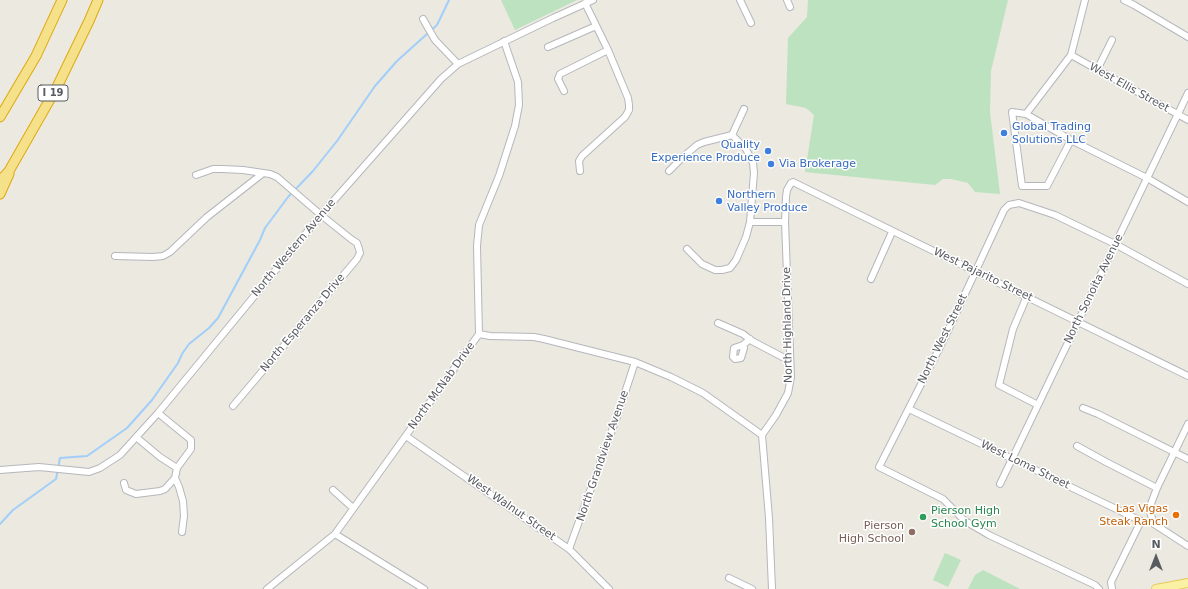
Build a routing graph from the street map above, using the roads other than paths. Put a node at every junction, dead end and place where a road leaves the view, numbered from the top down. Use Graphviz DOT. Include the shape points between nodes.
graph roads {
  1 [pos="62,0"];
  2 [pos="98,0"];
  3 [pos="593,0"];
  4 [pos="740,0"];
  5 [pos="787,0"];
  6 [pos="1085,0"];
  7 [pos="1124,0"];
  8 [pos="585,4"];
  9 [pos="790,7"];
  10 [pos="423,19"];
  11 [pos="751,23"];
  12 [pos="596,26"];
  13 [pos="1188,38"];
  14 [pos="1112,40"];
  15 [pos="504,41"];
  16 [pos="548,47"];
  17 [pos="608,50"];
  18 [pos="1071,55"];
  19 [pos="458,64"];
  20 [pos="1097,70"];
  21 [pos="564,91"];
  22 [pos="1188,93"];
  23 [pos="744,109"];
  24 [pos="1026,114"];
  25 [pos="1178,114"];
  26 [pos="0,117"];
  27 [pos="1188,120"];
  28 [pos="732,135"];
  29 [pos="1071,140"];
  30 [pos="9,171"];
  31 [pos="580,171"];
  32 [pos="669,171"];
  33 [pos="262,174"];
  34 [pos="196,176"];
  35 [pos="1147,178"];
  36 [pos="0,181"];
  37 [pos="0,194"];
  38 [pos="786,197"];
  39 [pos="1188,202"];
  40 [pos="321,215"];
  41 [pos="750,222"];
  42 [pos="785,222"];
  43 [pos="892,232"];
  44 [pos="1115,244"];
  45 [pos="687,249"];
  46 [pos="115,256"];
  47 [pos="974,272"];
  48 [pos="871,279"];
  49 [pos="1188,284"];
  50 [pos="1027,296"];
  51 [pos="1078,322"];
  52 [pos="718,323"];
  53 [pos="479,334"];
  54 [pos="750,339"];
  55 [pos="743,345"];
  56 [pos="790,361"];
  57 [pos="635,362"];
  58 [pos="1188,376"];
  59 [pos="1038,405"];
  60 [pos="233,406"];
  61 [pos="1083,408"];
  62 [pos="909,410"];
  63 [pos="158,413"];
  64 [pos="1188,424"];
  65 [pos="762,435"];
  66 [pos="406,436"];
  67 [pos="136,437"];
  68 [pos="1077,446"];
  69 [pos="1174,452"];
  70 [pos="1012,459"];
  71 [pos="1188,459"];
  72 [pos="177,468"];
  73 [pos="0,470"];
  74 [pos="175,478"];
  75 [pos="124,483"];
  76 [pos="1000,484"];
  77 [pos="1157,488"];
  78 [pos="333,490"];
  79 [pos="353,508"];
  80 [pos="182,532"];
  81 [pos="335,534"];
  82 [pos="1188,546"];
  83 [pos="569,549"];
  84 [pos="729,578"];
  85 [pos="1188,582"];
  86 [pos="267,589"];
  87 [pos="424,589"];
  88 [pos="609,589"];
  89 [pos="752,589"];
  90 [pos="772,589"];
  91 [pos="1099,589"];
  92 [pos="1112,589"];
  93 [pos="1156,589"];
  1 -- 26 [label="highway" via="36,56"];
  2 -- 30 [label="highway, I 19" via="57,87"];
  3 -- 8 [label="street, North Western Avenue"];
  4 -- 11 [label="street"];
  5 -- 9 [label="street"];
  6 -- 18 [label="street"];
  7 -- 13 [label="street"];
  8 -- 12 [label="street"];
  8 -- 15 [label="street, North Western Avenue"];
  10 -- 19 [label="street" via="435,40"];
  12 -- 16 [label="street"];
  12 -- 17 [label="street"];
  14 -- 20 [label="street"];
  15 -- 19 [label="street, North Western Avenue"];
  15 -- 53 [label="street, North McNab Drive" via="518,82 519,105 499,176 479,225"];
  17 -- 21 [label="street" via="560,74 558,78"];
  17 -- 31 [label="street" via="628,98 629,110 625,117 582,156 579,161"];
  18 -- 20 [label="street, West Ellis Street"];
  18 -- 24 [label="street"];
  19 -- 40 [label="street, North Western Avenue" via="441,79"];
  20 -- 25 [label="street, West Ellis Street"];
  22 -- 25 [label="street, North Sonoita Avenue"];
  23 -- 28 [label="street"];
  24 -- 29 [label="street"];
  24 -- 29 [label="street" via="1012,112 1022,186 1047,186"];
  25 -- 27 [label="street, West Ellis Street"];
  25 -- 35 [label="street, North Sonoita Avenue"];
  28 -- 32 [label="street" via="697,145"];
  28 -- 41 [label="street" via="746,149 753,163"];
  29 -- 35 [label="street"];
  30 -- 36 [label="highway, I 19"];
  30 -- 37 [label="highway"];
  33 -- 34 [label="street" via="243,170 213,169"];
  33 -- 40 [label="street" via="277,177"];
  33 -- 46 [label="street" via="207,217 164,256"];
  35 -- 39 [label="street"];
  35 -- 44 [label="street, North Sonoita Avenue"];
  38 -- 42 [label="street, North Highland Drive"];
  38 -- 43 [label="street, West Pajarito Street" via="789,185 793,182"];
  40 -- 60 [label="street, North Esperanza Drive" via="352,238 357,243 360,253"];
  40 -- 63 [label="street, North Western Avenue"];
  41 -- 42 [label="street"];
  41 -- 45 [label="street" via="740,252 730,268 714,270 707,267"];
  42 -- 56 [label="street, North Highland Drive"];
  43 -- 47 [label="street, West Pajarito Street"];
  43 -- 48 [label="street"];
  44 -- 47 [label="street, North West Street" via="1055,215 1019,203 1009,205 1004,210"];
  44 -- 49 [label="street"];
  44 -- 51 [label="street, North Sonoita Avenue"];
  47 -- 50 [label="street, West Pajarito Street"];
  47 -- 62 [label="street, North West Street"];
  50 -- 51 [label="street, West Pajarito Street"];
  50 -- 59 [label="street" via="1013,329 999,385"];
  51 -- 58 [label="street, West Pajarito Street"];
  51 -- 59 [label="street, North Sonoita Avenue"];
  52 -- 54 [label="street"];
  53 -- 57 [label="street" via="534,337"];
  53 -- 66 [label="street, North McNab Drive"];
  54 -- 55 [label="street"];
  54 -- 56 [label="street"];
  56 -- 65 [label="street, North Highland Drive" via="788,393"];
  57 -- 65 [label="street" via="703,393"];
  57 -- 83 [label="street, North Grandview Avenue" via="620,411"];
  59 -- 70 [label="street, North Sonoita Avenue"];
  61 -- 69 [label="street"];
  62 -- 70 [label="street, West Loma Street"];
  62 -- 91 [label="street, North West Street" via="880,467 942,499 965,521 988,535"];
  63 -- 67 [label="street, North Western Avenue"];
  63 -- 72 [label="street" via="191,440 191,449"];
  64 -- 69 [label="street"];
  65 -- 90 [label="street"];
  66 -- 79 [label="street, North McNab Drive"];
  66 -- 83 [label="street, West Walnut Street"];
  67 -- 72 [label="street"];
  67 -- 73 [label="street, North Western Avenue" via="120,455 89,472 39,467"];
  68 -- 77 [label="street"];
  69 -- 71 [label="street"];
  69 -- 77 [label="street"];
  70 -- 76 [label="street, North Sonoita Avenue"];
  70 -- 92 [label="street, West Loma Street" via="1141,521 1111,582"];
  72 -- 74 [label="street"];
  74 -- 75 [label="street" via="165,488 136,494 126,490"];
  74 -- 80 [label="street" via="183,501"];
  77 -- 82 [label="street" via="1149,509 1154,524"];
  78 -- 79 [label="street"];
  79 -- 81 [label="street, North McNab Drive"];
  81 -- 86 [label="street, North McNab Drive"];
  81 -- 87 [label="street"];
  83 -- 88 [label="street, West Walnut Street"];
  84 -- 89 [label="street"];
  85 -- 93 [label="main road"];
}
